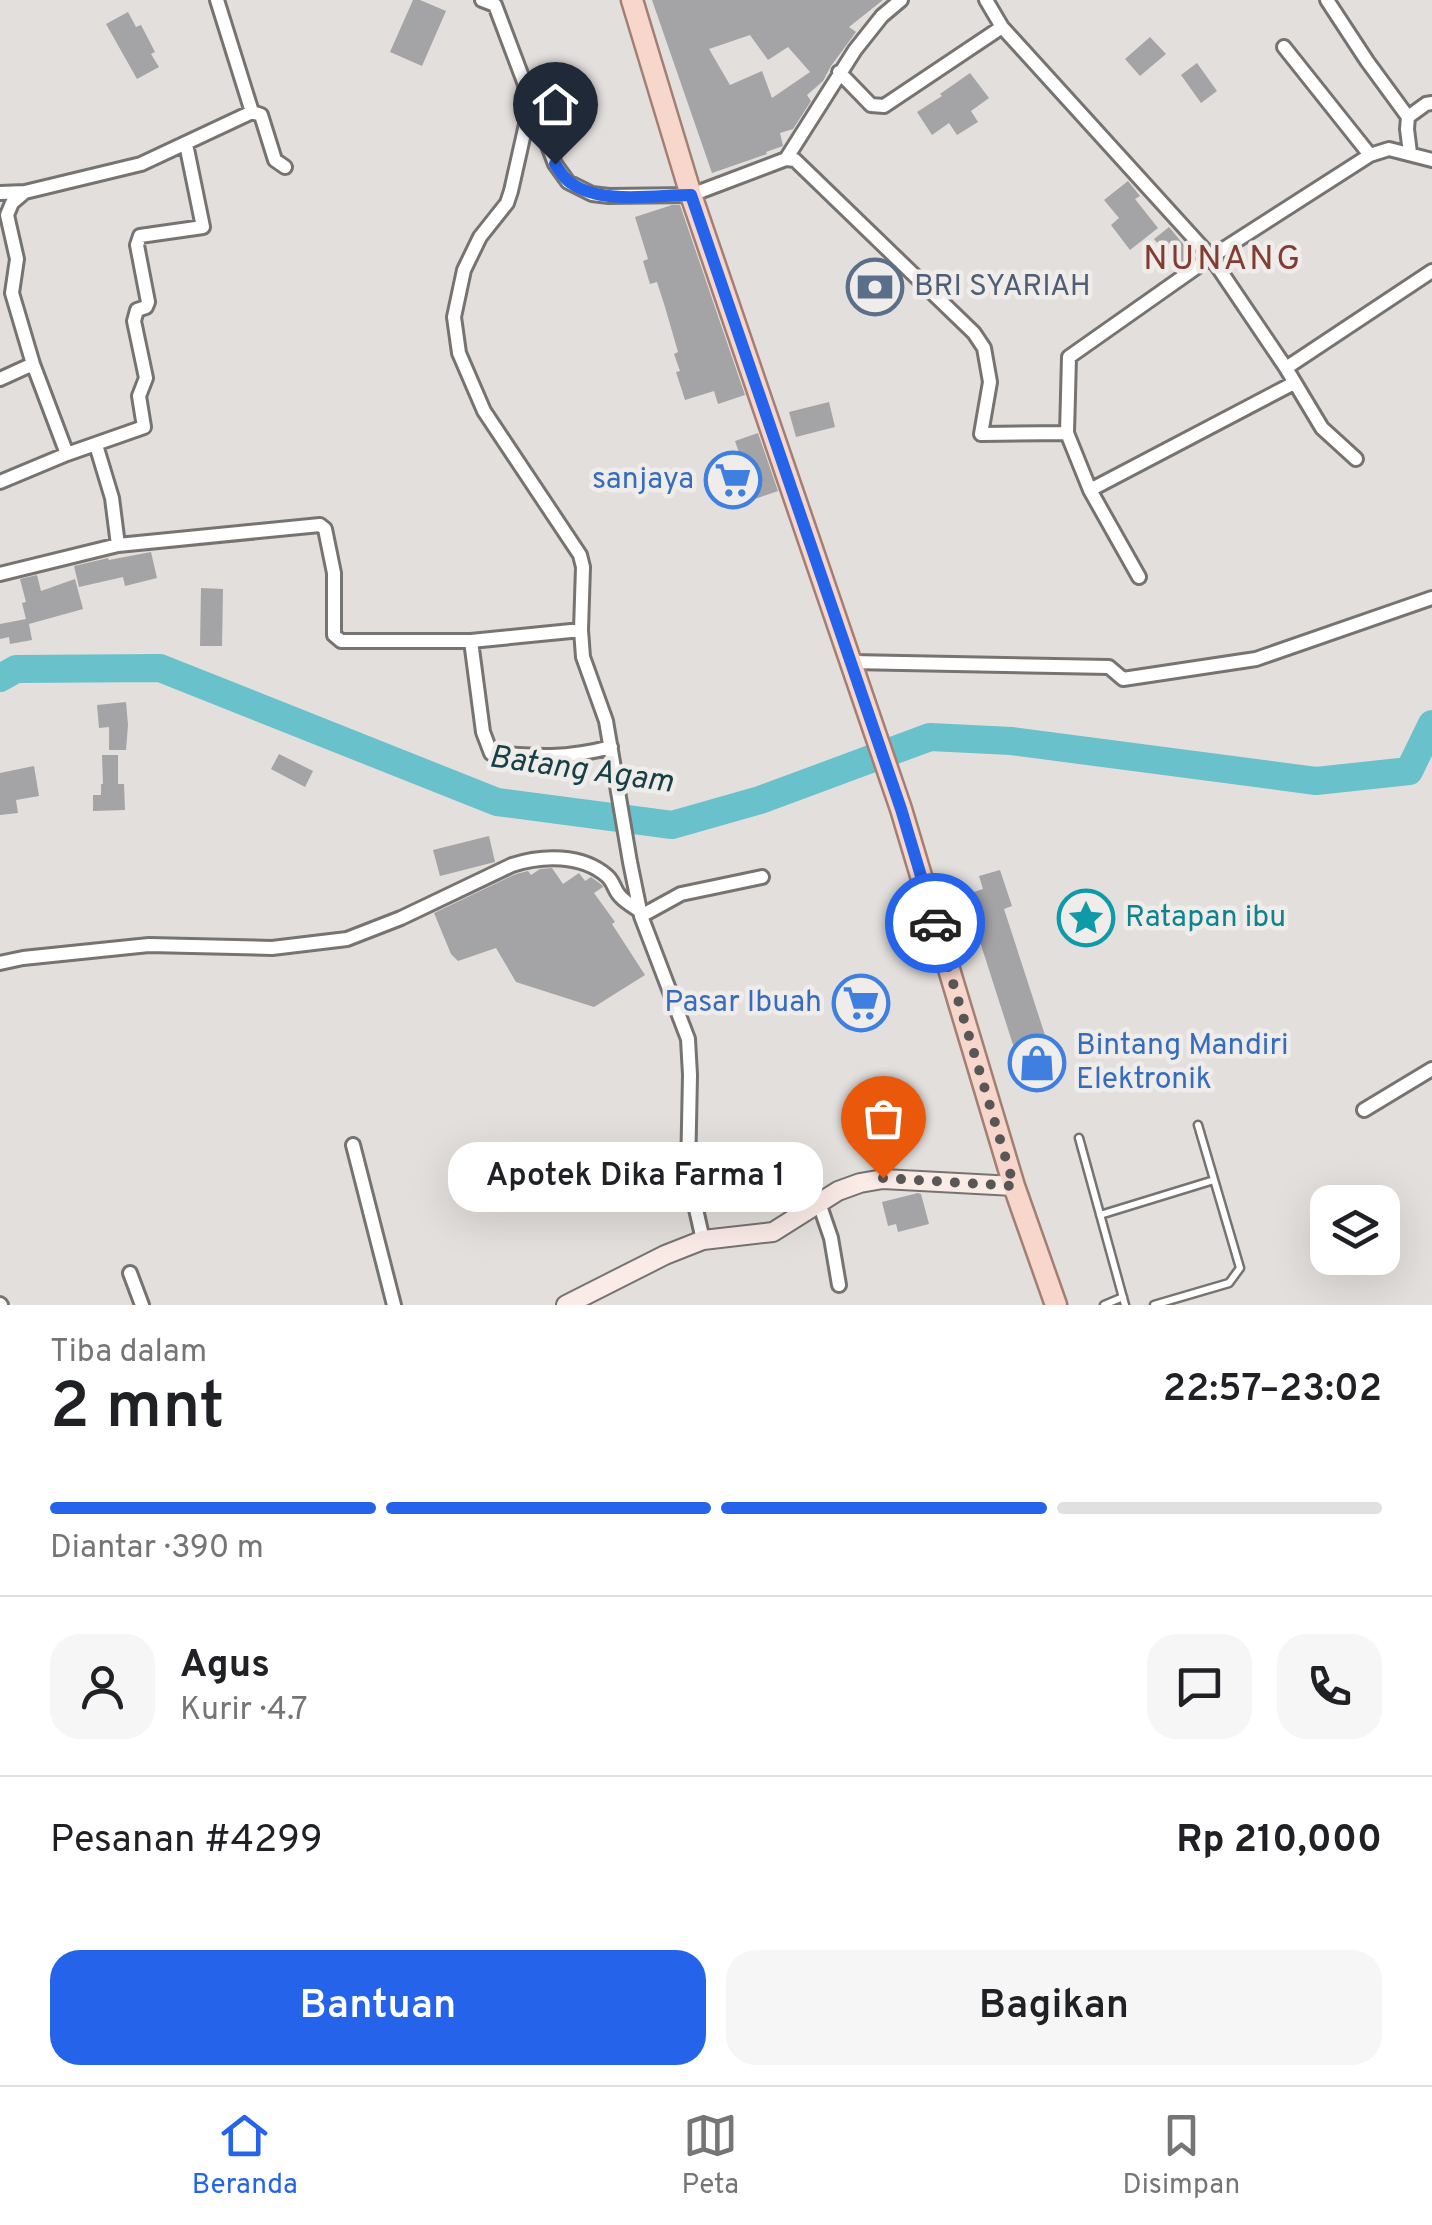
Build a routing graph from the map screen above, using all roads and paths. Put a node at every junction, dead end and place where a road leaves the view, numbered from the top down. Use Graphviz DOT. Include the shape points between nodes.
graph roads {
  1 [pos="216,0"];
  2 [pos="632,0"];
  3 [pos="901,0"];
  4 [pos="986,0"];
  5 [pos="1327,0"];
  6 [pos="490,2"];
  7 [pos="1002,26"];
  8 [pos="1284,47"];
  9 [pos="840,72"];
  10 [pos="531,102"];
  11 [pos="1432,103"];
  12 [pos="252,112"];
  13 [pos="1408,116"];
  14 [pos="186,144"];
  15 [pos="1410,154"];
  16 [pos="1370,155"];
  17 [pos="786,159"];
  18 [pos="1432,160"];
  19 [pos="285,167"];
  20 [pos="25,192"];
  21 [pos="0,193"];
  22 [pos="691,195"];
  23 [pos="1211,257"];
  24 [pos="1432,271"];
  25 [pos="33,364"];
  26 [pos="1286,368"];
  27 [pos="0,379"];
  28 [pos="1294,382"];
  29 [pos="1067,433"];
  30 [pos="96,445"];
  31 [pos="68,454"];
  32 [pos="1356,459"];
  33 [pos="0,482"];
  34 [pos="1090,490"];
  35 [pos="118,545"];
  36 [pos="0,574"];
  37 [pos="1139,576"];
  38 [pos="1432,598"];
  39 [pos="581,630"];
  40 [pos="471,640"];
  41 [pos="851,662"];
  42 [pos="611,747"];
  43 [pos="762,877"];
  44 [pos="641,913"];
  45 [pos="0,963"];
  46 [pos="1432,1069"];
  47 [pos="1364,1110"];
  48 [pos="1198,1125"];
  49 [pos="1079,1138"];
  50 [pos="354,1145"];
  51 [pos="1214,1180"];
  52 [pos="1014,1186"];
  53 [pos="818,1203"];
  54 [pos="1100,1215"];
  55 [pos="703,1240"];
  56 [pos="130,1272"];
  57 [pos="840,1285"];
  58 [pos="1124,1301"];
  59 [pos="142,1305"];
  60 [pos="394,1305"];
  61 [pos="566,1305"];
  62 [pos="1056,1305"];
  63 [pos="1104,1305"];
  64 [pos="1154,1305"];
  1 -- 12 [label="street"];
  2 -- 22 [label="main road"];
  3 -- 9 [label="street"];
  4 -- 7 [label="street"];
  5 -- 13 [label="street"];
  6 -- 10 [label="street"];
  7 -- 9 [label="street" via="884,106 871,105"];
  7 -- 23 [label="street"];
  8 -- 16 [label="street"];
  9 -- 17 [label="street"];
  10 -- 22 [label="street" via="568,182 610,196"];
  10 -- 39 [label="street" via="512,191 464,270 454,317 459,353 484,411 580,555"];
  11 -- 13 [label="street"];
  12 -- 14 [label="street"];
  12 -- 19 [label="street" via="261,116 275,160"];
  13 -- 15 [label="street"];
  14 -- 20 [label="street" via="141,164"];
  14 -- 30 [label="street" via="202,227 140,236 137,245 148,302 134,321 146,378 139,396 144,427"];
  15 -- 16 [label="street" via="1389,149"];
  15 -- 18 [label="street"];
  16 -- 23 [label="street"];
  17 -- 22 [label="street"];
  17 -- 29 [label="street" via="795,160 974,333 990,382 981,434"];
  20 -- 21 [label="street"];
  20 -- 25 [label="street" via="7,214 17,259 12,293"];
  22 -- 41 [label="main road"];
  23 -- 26 [label="street"];
  23 -- 29 [label="street" via="1068,357"];
  24 -- 26 [label="street"];
  25 -- 27 [label="street"];
  25 -- 31 [label="street"];
  26 -- 28 [label="street"];
  28 -- 32 [label="street" via="1322,428"];
  28 -- 34 [label="street"];
  29 -- 34 [label="street"];
  30 -- 31 [label="street"];
  30 -- 35 [label="street"];
  31 -- 33 [label="street"];
  34 -- 37 [label="street"];
  35 -- 36 [label="street"];
  35 -- 40 [label="street" via="320,524 334,573 334,635 341,641"];
  38 -- 41 [label="street" via="1256,659 1123,679 1109,667"];
  39 -- 40 [label="street"];
  39 -- 42 [label="street"];
  40 -- 42 [label="street" via="491,753 543,758"];
  41 -- 52 [label="main road"];
  42 -- 44 [label="street"];
  43 -- 44 [label="street" via="681,894"];
  44 -- 45 [label="street" via="594,866 528,860 347,939 272,948 149,945"];
  44 -- 55 [label="street" via="688,1039 688,1174"];
  46 -- 47 [label="street"];
  48 -- 51 [label="lane"];
  49 -- 54 [label="lane"];
  50 -- 60 [label="street"];
  51 -- 54 [label="lane"];
  51 -- 64 [label="lane" via="1240,1268 1229,1283"];
  52 -- 53 [label="street" via="883,1178"];
  52 -- 62 [label="main road"];
  53 -- 55 [label="street" via="773,1232"];
  53 -- 57 [label="street"];
  54 -- 58 [label="lane"];
  55 -- 61 [label="street"];
  56 -- 59 [label="street"];
  58 -- 63 [label="lane"];
}
